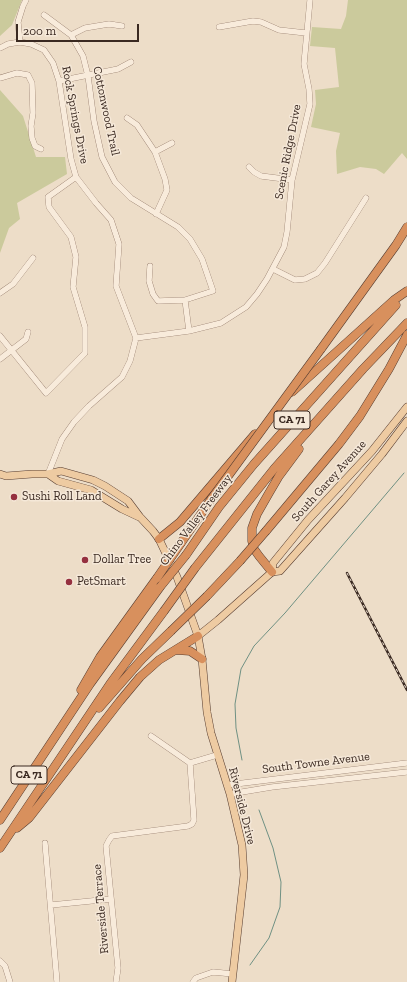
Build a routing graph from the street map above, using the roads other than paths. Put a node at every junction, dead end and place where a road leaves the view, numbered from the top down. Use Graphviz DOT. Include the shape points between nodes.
graph roads {
  1 [pos="26,0"];
  2 [pos="310,0"];
  3 [pos="44,15"];
  4 [pos="122,26"];
  5 [pos="219,27"];
  6 [pos="306,33"];
  7 [pos="71,35"];
  8 [pos="20,42"];
  9 [pos="0,48"];
  10 [pos="132,62"];
  11 [pos="88,76"];
  12 [pos="0,78"];
  13 [pos="60,81"];
  14 [pos="127,118"];
  15 [pos="172,142"];
  16 [pos="41,149"];
  17 [pos="155,152"];
  18 [pos="249,167"];
  19 [pos="76,177"];
  20 [pos="292,180"];
  21 [pos="366,198"];
  22 [pos="156,214"];
  23 [pos="407,226"];
  24 [pos="33,258"];
  25 [pos="150,266"];
  26 [pos="272,269"];
  27 [pos="407,291"];
  28 [pos="0,293"];
  29 [pos="185,300"];
  30 [pos="407,324"];
  31 [pos="189,331"];
  32 [pos="28,332"];
  33 [pos="407,335"];
  34 [pos="0,336"];
  35 [pos="136,338"];
  36 [pos="11,351"];
  37 [pos="0,359"];
  38 [pos="407,406"];
  39 [pos="323,415"];
  40 [pos="407,421"];
  41 [pos="48,474"];
  42 [pos="3,475"];
  43 [pos="0,481"];
  44 [pos="140,517"];
  45 [pos="159,539"];
  46 [pos="272,572"];
  47 [pos="198,636"];
  48 [pos="175,650"];
  49 [pos="202,659"];
  50 [pos="59,731"];
  51 [pos="76,736"];
  52 [pos="151,736"];
  53 [pos="217,755"];
  54 [pos="190,763"];
  55 [pos="407,763"];
  56 [pos="407,772"];
  57 [pos="227,785"];
  58 [pos="230,794"];
  59 [pos="0,820"];
  60 [pos="9,835"];
  61 [pos="45,843"];
  62 [pos="0,848"];
  63 [pos="111,899"];
  64 [pos="51,905"];
  65 [pos="0,961"];
  66 [pos="233,974"];
  67 [pos="10,982"];
  68 [pos="57,982"];
  69 [pos="116,982"];
  70 [pos="193,982"];
  71 [pos="232,982"];
  1 -- 8 [label="street" via="18,22"];
  2 -- 6 [label="street, Scenic Ridge Drive"];
  3 -- 7 [label="street, Cottonwood Trail"];
  4 -- 7 [label="street" via="109,24 85,28"];
  5 -- 6 [label="street" via="261,22 279,30"];
  6 -- 20 [label="street, Scenic Ridge Drive" via="304,64 310,104"];
  7 -- 11 [label="street, Cottonwood Trail" via="82,56"];
  8 -- 9 [label="street"];
  8 -- 13 [label="street, Rock Springs Drive" via="44,50 53,63"];
  10 -- 11 [label="street" via="118,69"];
  11 -- 13 [label="street"];
  11 -- 22 [label="street, Cottonwood Trail" via="102,157 115,182 131,198"];
  12 -- 16 [label="street" via="17,73 28,75 32,83 34,113 32,138 35,146"];
  13 -- 19 [label="street, Rock Springs Drive" via="71,160"];
  14 -- 17 [label="street" via="137,125"];
  15 -- 17 [label="street"];
  17 -- 22 [label="street" via="167,190"];
  18 -- 20 [label="street" via="261,176"];
  19 -- 35 [label="street, Rock Springs Drive" via="111,220 119,244 116,286"];
  19 -- 36 [label="street" via="48,197 49,207 71,237 76,257 73,287 85,327 85,353 46,393"];
  20 -- 26 [label="street, Scenic Ridge Drive" via="284,247"];
  21 -- 26 [label="street" via="317,272 305,279 295,280"];
  22 -- 29 [label="street, Cottonwood Trail" via="178,227 190,239 202,259 209,278 213,291"];
  23 -- 50 [label="highway, bridge" via="396,245 100,657"];
  24 -- 28 [label="street" via="13,284"];
  25 -- 29 [label="street" via="149,280 158,301"];
  26 -- 31 [label="street, Scenic Ridge Drive" via="246,307 221,323"];
  27 -- 45 [label="highway" via="289,396 180,522"];
  27 -- 50 [label="highway, Chino Valley Freeway / CA 71, bridge" via="219,507"];
  29 -- 31 [label="street"];
  30 -- 39 [label="highway, CA 71"];
  31 -- 35 [label="street, Scenic Ridge Drive"];
  32 -- 36 [label="street" via="26,338"];
  33 -- 51 [label="highway, bridge" via="389,369 351,428 266,531 207,596 142,659"];
  34 -- 36 [label="street"];
  35 -- 41 [label="street" via="130,361 122,377 74,422 62,439"];
  36 -- 37 [label="street"];
  38 -- 46 [label="main road, South Garey Avenue" via="273,563"];
  39 -- 46 [label="highway" via="279,476 253,524 251,537 254,549"];
  39 -- 51 [label="highway, CA 71, bridge" via="274,469 195,568 110,684"];
  40 -- 46 [label="main road, South Garey Avenue" via="345,498 280,571"];
  41 -- 42 [label="main road, Riverside Drive"];
  41 -- 44 [label="main road" via="58,481 90,490"];
  41 -- 44 [label="main road, Riverside Drive" via="61,471 93,480 128,501"];
  42 -- 43 [label="main road"];
  44 -- 45 [label="main road, Riverside Drive"];
  45 -- 47 [label="main road, Riverside Drive" via="177,577"];
  46 -- 47 [label="main road, South Garey Avenue"];
  47 -- 48 [label="highway"];
  47 -- 49 [label="main road, Riverside Drive"];
  48 -- 49 [label="highway" via="190,651"];
  48 -- 60 [label="highway" via="133,684 29,818"];
  49 -- 53 [label="main road, Riverside Drive" via="207,712"];
  50 -- 59 [label="highway, Chino Valley Freeway / CA 71"];
  51 -- 60 [label="highway, CA 71"];
  52 -- 54 [label="street"];
  53 -- 54 [label="street"];
  53 -- 57 [label="main road, Riverside Drive"];
  54 -- 63 [label="street, Riverside Terrace" via="194,820 192,824 112,836 106,846"];
  55 -- 57 [label="street, South Towne Avenue"];
  56 -- 58 [label="street, South Towne Avenue"];
  57 -- 58 [label="main road, Riverside Drive"];
  58 -- 66 [label="main road, Riverside Drive" via="242,845 244,875"];
  60 -- 62 [label="highway, CA 71"];
  61 -- 64 [label="street"];
  63 -- 64 [label="street"];
  63 -- 69 [label="street, Riverside Terrace" via="118,968"];
  64 -- 68 [label="street"];
  65 -- 67 [label="street" via="5,966"];
  66 -- 70 [label="street" via="213,972 196,978"];
  66 -- 71 [label="main road, Riverside Drive"];
}
